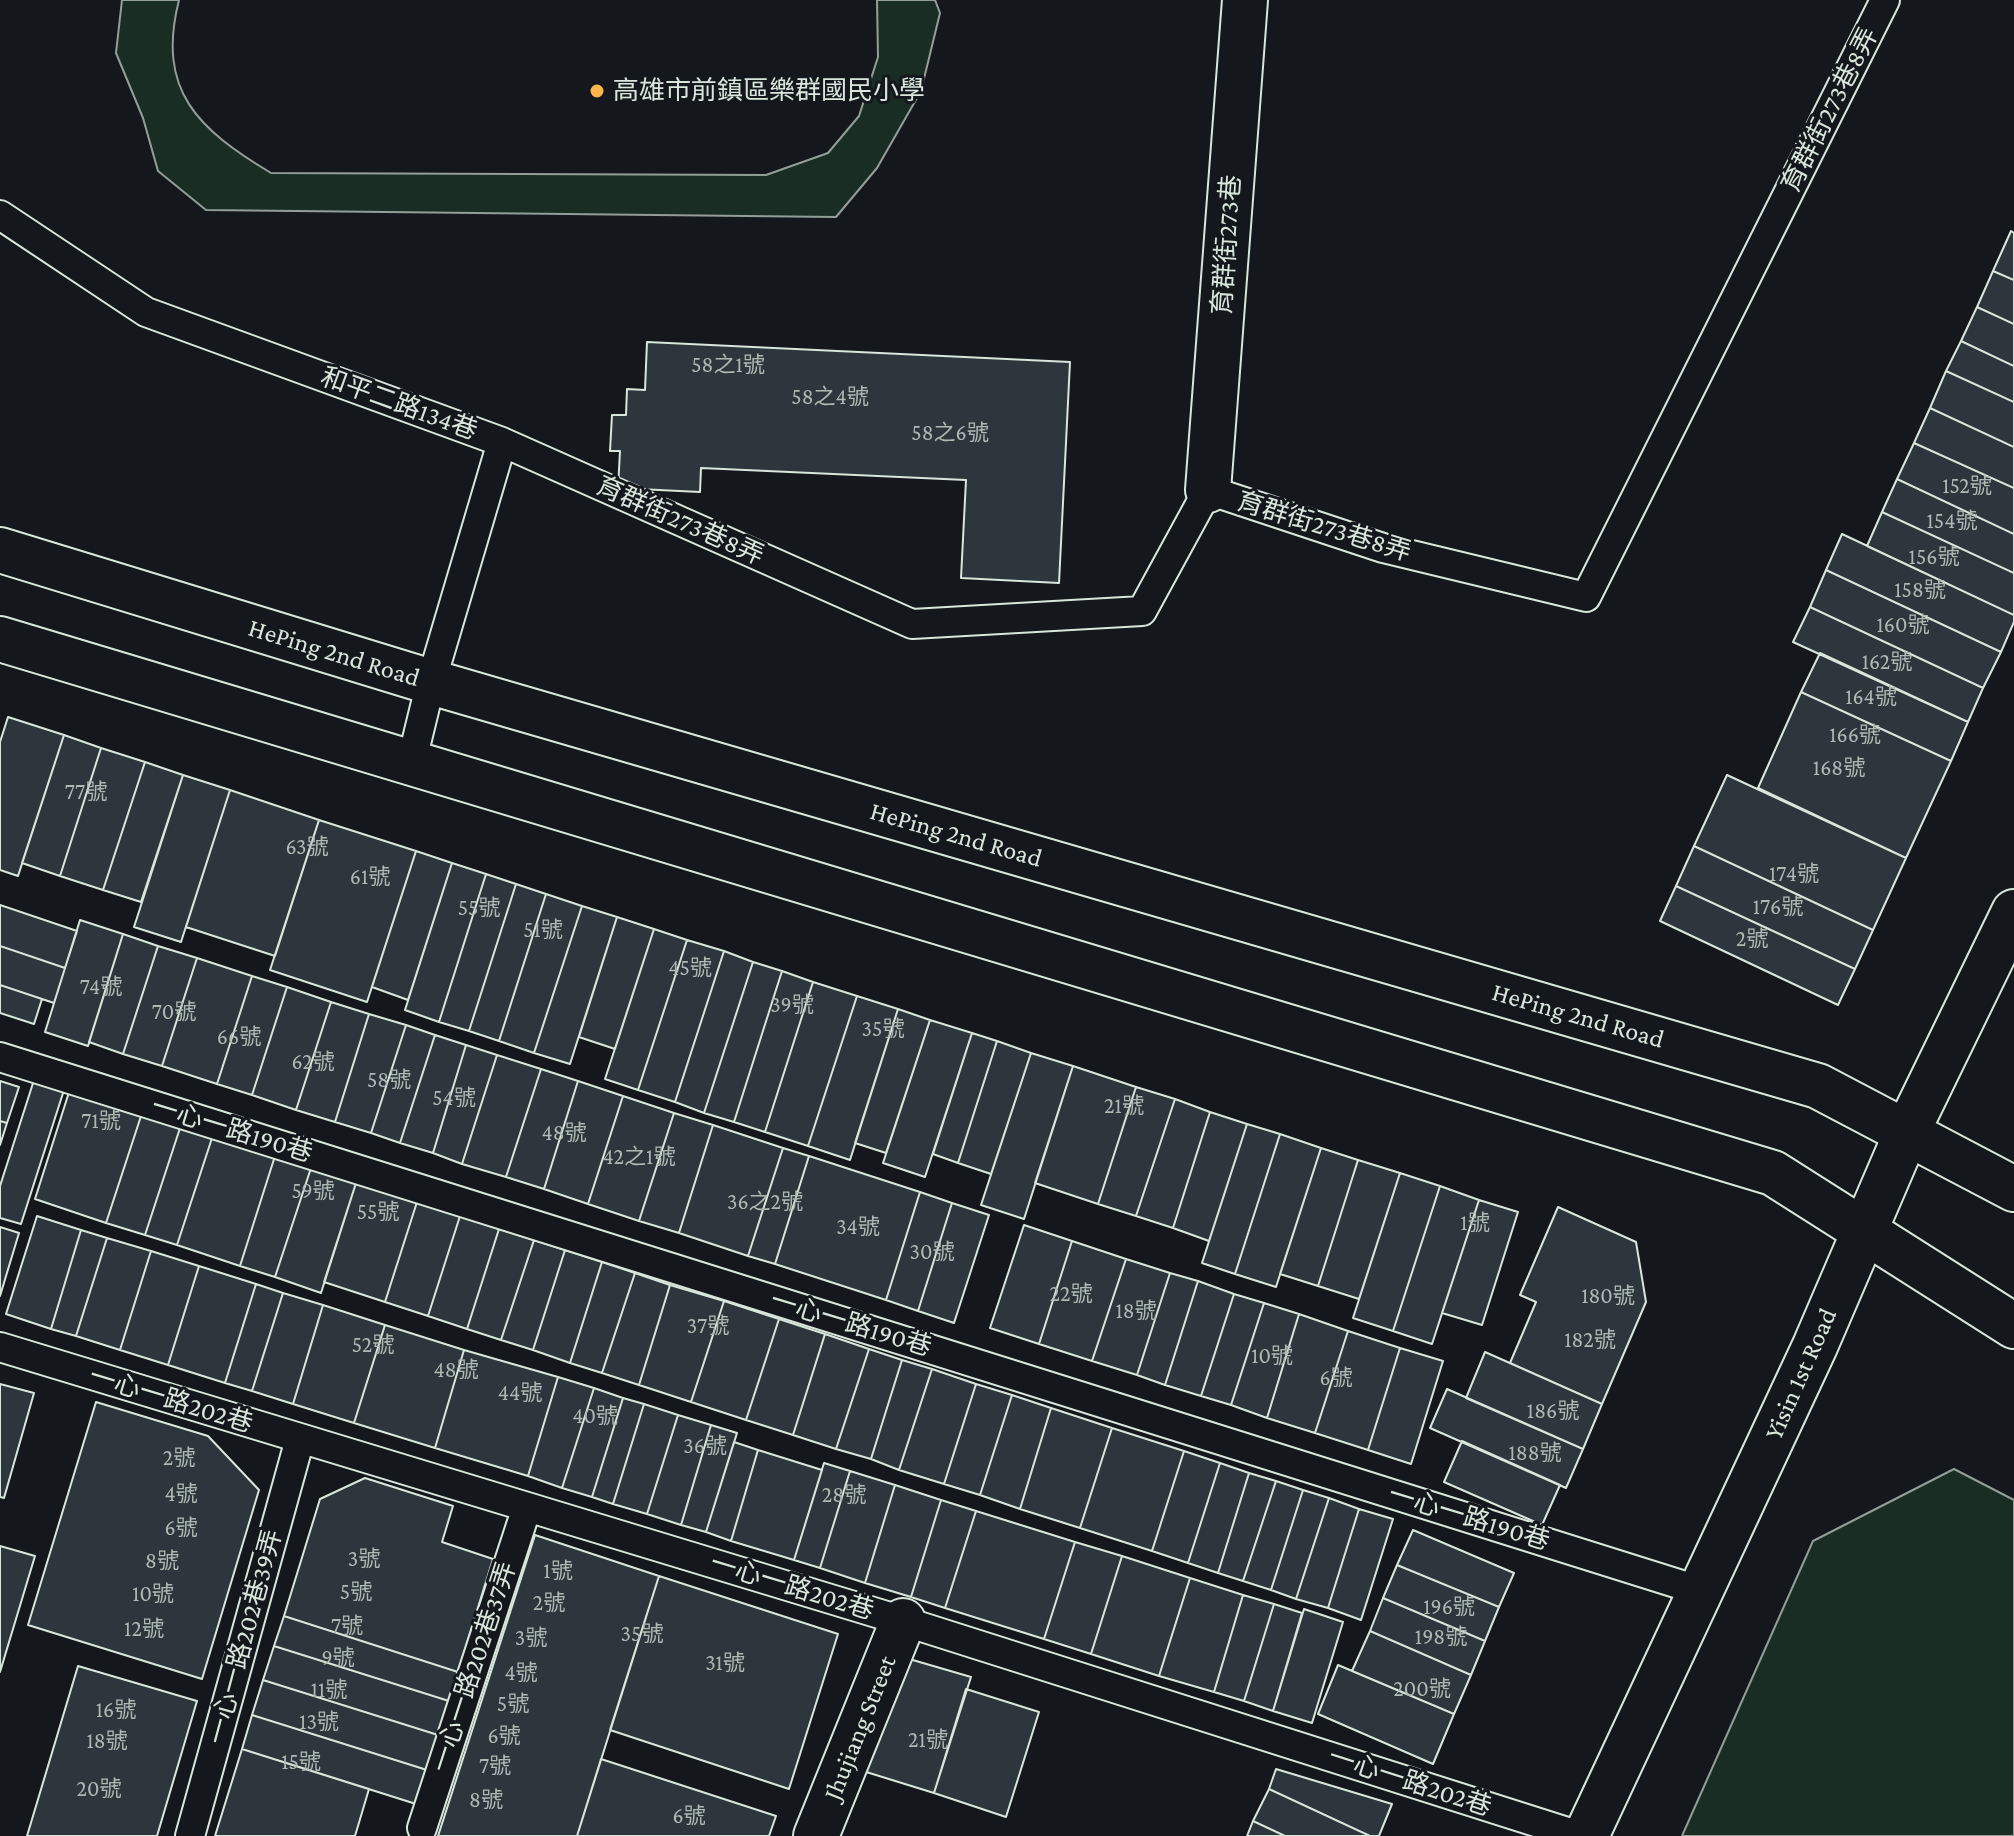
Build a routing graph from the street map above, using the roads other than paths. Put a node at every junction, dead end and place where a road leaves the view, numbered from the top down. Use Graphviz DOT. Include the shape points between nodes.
graph roads {
  1 [pos="1245,0"];
  2 [pos="1885,0"];
  3 [pos="0,215"];
  4 [pos="502,442"];
  5 [pos="1208,490"];
  6 [pos="3,561"];
  7 [pos="0,639"];
  8 [pos="431,682"];
  9 [pos="411,764"];
  10 [pos="2014,912"];
  11 [pos="0,1057"];
  12 [pos="1907,1132"];
  13 [pos="2014,1189"];
  14 [pos="1864,1229"];
  15 [pos="2014,1326"];
  16 [pos="0,1347"];
  17 [pos="300,1439"];
  18 [pos="527,1507"];
  19 [pos="1701,1591"];
  20 [pos="903,1621"];
  21 [pos="422,1828"];
  22 [pos="190,1836"];
  23 [pos="816,1836"];
  24 [pos="1583,1836"];
  1 -- 5 [label="street, 育群街273巷"];
  2 -- 5 [label="lane, 育群街273巷8弄" via="1586,597 1383,548"];
  3 -- 4 [label="lane, 和平二路134巷" via="146,312"];
  4 -- 5 [label="lane, 育群街273巷8弄" via="912,624 1142,611"];
  4 -- 8 [label="lane, 和平二路134巷"];
  6 -- 8 [label="street, HePing 2nd Road"];
  7 -- 9 [label="street"];
  8 -- 9 [label="lane, 和平二路134巷"];
  8 -- 12 [label="street, HePing 2nd Road" via="1818,1086"];
  9 -- 14 [label="street" via="1773,1173"];
  10 -- 12 [label="street, Yisin 1st Road"];
  11 -- 19 [label="lane, 一心一路190巷"];
  12 -- 13 [label="street, HePing 2nd Road"];
  12 -- 14 [label="street, Yisin 1st Road"];
  14 -- 15 [label="street"];
  14 -- 19 [label="street, Yisin 1st Road"];
  16 -- 17 [label="lane, 一心一路202巷"];
  17 -- 18 [label="lane, 一心一路202巷"];
  17 -- 22 [label="lane, 一心一路202巷39弄"];
  18 -- 20 [label="lane, 一心一路202巷"];
  18 -- 21 [label="lane, 一心一路202巷37弄"];
  19 -- 24 [label="street, Yisin 1st Road"];
  20 -- 23 [label="street, Jhujiang Street"];
  20 -- 24 [label="lane, 一心一路202巷"];
}
